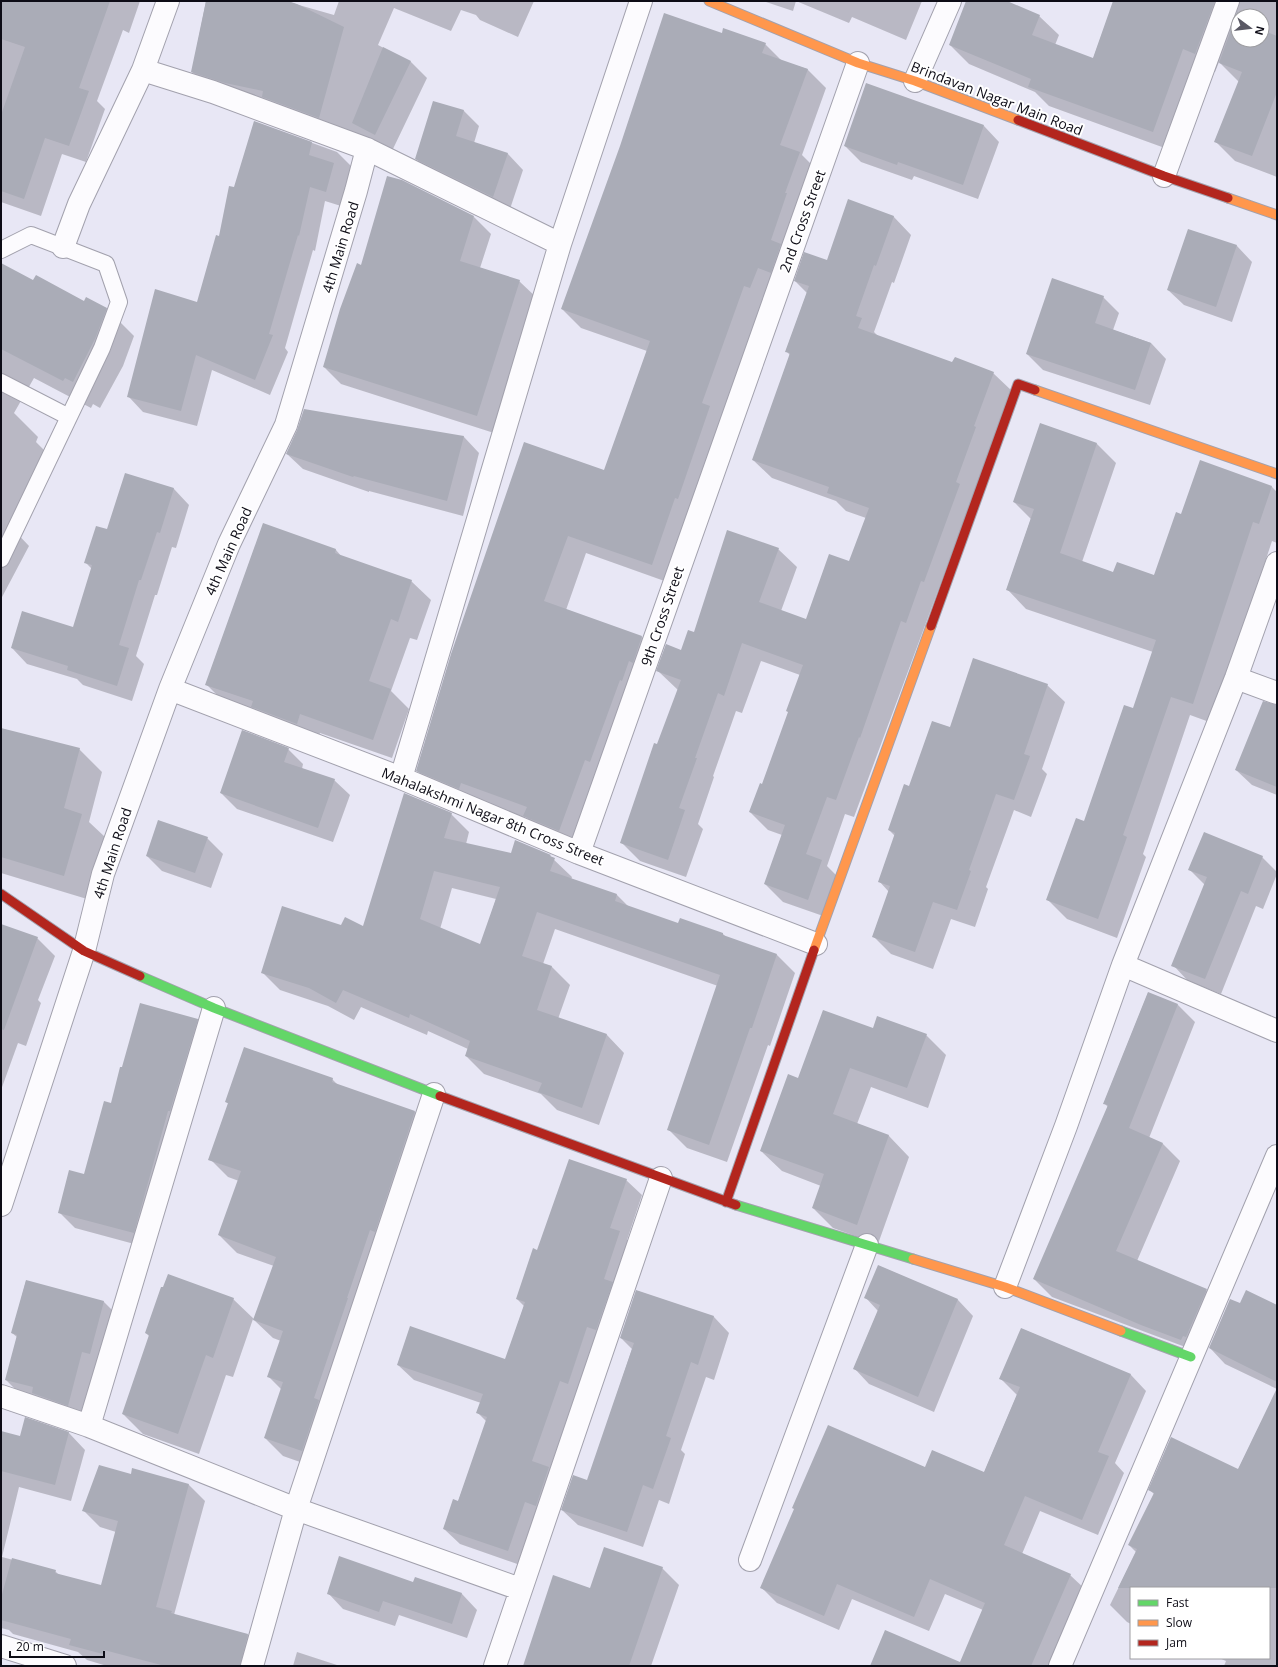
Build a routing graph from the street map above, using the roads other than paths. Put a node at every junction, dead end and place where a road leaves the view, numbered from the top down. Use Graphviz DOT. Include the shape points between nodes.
graph roads {
  1 [pos="168,1"];
  2 [pos="641,1"];
  3 [pos="709,1"];
  4 [pos="950,1"];
  5 [pos="1228,1"];
  6 [pos="858,63"];
  7 [pos="143,70"];
  8 [pos="915,81"];
  9 [pos="367,149"];
  10 [pos="1164,176"];
  11 [pos="1277,216"];
  12 [pos="560,244"];
  13 [pos="63,247"];
  14 [pos="1,250"];
  15 [pos="746,379"];
  16 [pos="1,382"];
  17 [pos="69,417"];
  18 [pos="1277,474"];
  19 [pos="1,559"];
  20 [pos="1277,563"];
  21 [pos="1236,678"];
  22 [pos="170,689"];
  23 [pos="1277,693"];
  24 [pos="400,778"];
  25 [pos="579,853"];
  26 [pos="1,894"];
  27 [pos="816,944"];
  28 [pos="84,951"];
  29 [pos="1123,965"];
  30 [pos="214,1008"];
  31 [pos="1277,1031"];
  32 [pos="434,1094"];
  33 [pos="1277,1156"];
  34 [pos="661,1178"];
  35 [pos="726,1202"];
  36 [pos="1,1205"];
  37 [pos="867,1246"];
  38 [pos="1004,1288"];
  39 [pos="1191,1357"];
  40 [pos="1,1396"];
  41 [pos="89,1426"];
  42 [pos="296,1509"];
  43 [pos="750,1560"];
  44 [pos="520,1589"];
  45 [pos="1,1646"];
  46 [pos="65,1666"];
  47 [pos="252,1666"];
  48 [pos="495,1666"];
  49 [pos="1060,1666"];
  1 -- 7 [label="street"];
  2 -- 12 [label="street"];
  3 -- 6 [label="street, Brindavan Nagar Main Road"];
  4 -- 8 [label="street"];
  5 -- 10 [label="street"];
  6 -- 8 [label="street, Brindavan Nagar Main Road"];
  6 -- 15 [label="street, 2nd Cross Street"];
  7 -- 9 [label="street" via="213,92"];
  7 -- 13 [label="street" via="79,204"];
  8 -- 10 [label="street, Brindavan Nagar Main Road"];
  9 -- 12 [label="street"];
  9 -- 22 [label="street, 4th Main Road" via="286,425 229,544"];
  10 -- 11 [label="street, Brindavan Nagar Main Road"];
  12 -- 24 [label="street"];
  13 -- 14 [label="lane" via="31,234"];
  13 -- 17 [label="lane" via="106,264 119,302 102,348"];
  15 -- 25 [label="street, 9th Cross Street"];
  16 -- 17 [label="lane"];
  17 -- 19 [label="lane"];
  18 -- 27 [label="street" via="1018,384"];
  20 -- 21 [label="street"];
  21 -- 23 [label="street"];
  21 -- 29 [label="street"];
  22 -- 24 [label="street, Mahalakshmi Nagar 8th Cross Street"];
  22 -- 28 [label="street, 4th Main Road" via="103,874"];
  24 -- 25 [label="street, Mahalakshmi Nagar 8th Cross Street"];
  25 -- 27 [label="street, Mahalakshmi Nagar 8th Cross Street"];
  26 -- 28 [label="street"];
  27 -- 35 [label="street"];
  28 -- 30 [label="street"];
  28 -- 36 [label="street, 4th Main Road"];
  29 -- 31 [label="street"];
  29 -- 38 [label="street"];
  30 -- 32 [label="street"];
  30 -- 41 [label="street"];
  32 -- 34 [label="street"];
  32 -- 42 [label="street"];
  33 -- 39 [label="street"];
  34 -- 35 [label="street"];
  34 -- 44 [label="street"];
  35 -- 37 [label="street"];
  37 -- 38 [label="street"];
  37 -- 43 [label="street"];
  38 -- 39 [label="street"];
  39 -- 49 [label="street"];
  40 -- 41 [label="street"];
  41 -- 42 [label="street"];
  42 -- 44 [label="street"];
  42 -- 47 [label="street"];
  44 -- 48 [label="street"];
  45 -- 46 [label="street"];
}
